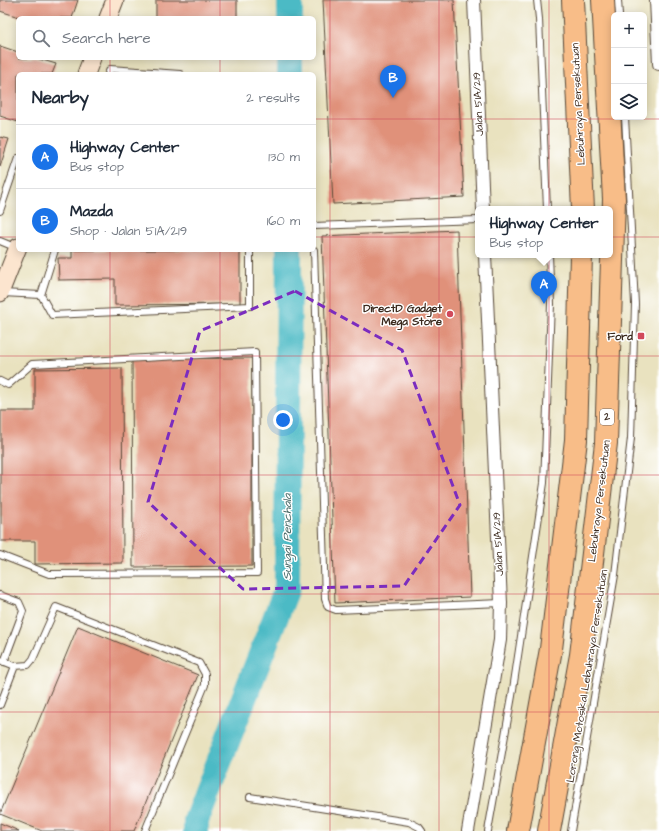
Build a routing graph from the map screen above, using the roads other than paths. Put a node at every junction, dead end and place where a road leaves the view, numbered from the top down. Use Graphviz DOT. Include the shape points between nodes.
graph roads {
  1 [pos="115,0"];
  2 [pos="474,0"];
  3 [pos="537,0"];
  4 [pos="573,0"];
  5 [pos="603,0"];
  6 [pos="618,0"];
  7 [pos="657,8"];
  8 [pos="619,12"];
  9 [pos="109,16"];
  10 [pos="91,60"];
  11 [pos="659,64"];
  12 [pos="87,72"];
  13 [pos="109,72"];
  14 [pos="152,72"];
  15 [pos="625,120"];
  16 [pos="16,164"];
  17 [pos="483,206"];
  18 [pos="547,206"];
  19 [pos="583,206"];
  20 [pos="0,211"];
  21 [pos="475,220"];
  22 [pos="316,226"];
  23 [pos="613,230"];
  24 [pos="0,241"];
  25 [pos="16,247"];
  26 [pos="16,252"];
  27 [pos="53,252"];
  28 [pos="250,252"];
  29 [pos="314,252"];
  30 [pos="485,258"];
  31 [pos="549,258"];
  32 [pos="581,258"];
  33 [pos="612,258"];
  34 [pos="0,293"];
  35 [pos="41,295"];
  36 [pos="0,381"];
  37 [pos="0,555"];
  38 [pos="0,595"];
  39 [pos="501,603"];
  40 [pos="2,661"];
  41 [pos="15,666"];
  42 [pos="0,705"];
  43 [pos="250,797"];
  44 [pos="145,831"];
  45 [pos="422,831"];
  46 [pos="468,831"];
  47 [pos="488,831"];
  48 [pos="518,831"];
  49 [pos="549,831"];
  50 [pos="571,831"];
  1 -- 9 [label="street"];
  2 -- 17 [label="street, Jalan 51A/219"];
  3 -- 18 [label="lane"];
  4 -- 19 [label="highway, Lebuhraya Persekutuan"];
  5 -- 23 [label="highway, Lebuhraya Persekutuan / 2" via="614,200"];
  6 -- 8 [label="lane"];
  7 -- 11 [label="street"];
  10 -- 12 [label="street"];
  13 -- 14 [label="lane" via="110,69"];
  15 -- 50 [label="lane, Lorong Motosikal Lebuhraya Persekutuan" via="635,304 631,438 615,575"];
  16 -- 20 [label="lane"];
  21 -- 22 [label="lane"];
  24 -- 25 [label="lane"];
  26 -- 34 [label="street"];
  27 -- 35 [label="lane"];
  28 -- 35 [label="lane" via="250,306 52,314"];
  29 -- 39 [label="lane" via="325,599 328,607 336,610"];
  30 -- 39 [label="street, Jalan 51A/219"];
  31 -- 47 [label="lane" via="551,304 544,483 512,696"];
  32 -- 48 [label="highway" via="576,440 551,649"];
  33 -- 49 [label="highway, Lebuhraya Persekutuan / 2" via="606,444 581,655"];
  34 -- 35 [label="lane"];
  36 -- 37 [label="lane" via="8,385 32,364 255,352 257,573 49,574"];
  38 -- 40 [label="lane" via="19,602 23,611"];
  39 -- 46 [label="street, Jalan 51A/219" via="500,640"];
  40 -- 41 [label="lane"];
  41 -- 42 [label="lane"];
  41 -- 44 [label="lane" via="28,665 33,659 56,607 199,663 206,674 204,684"];
  43 -- 45 [label="lane" via="408,822"];
}
